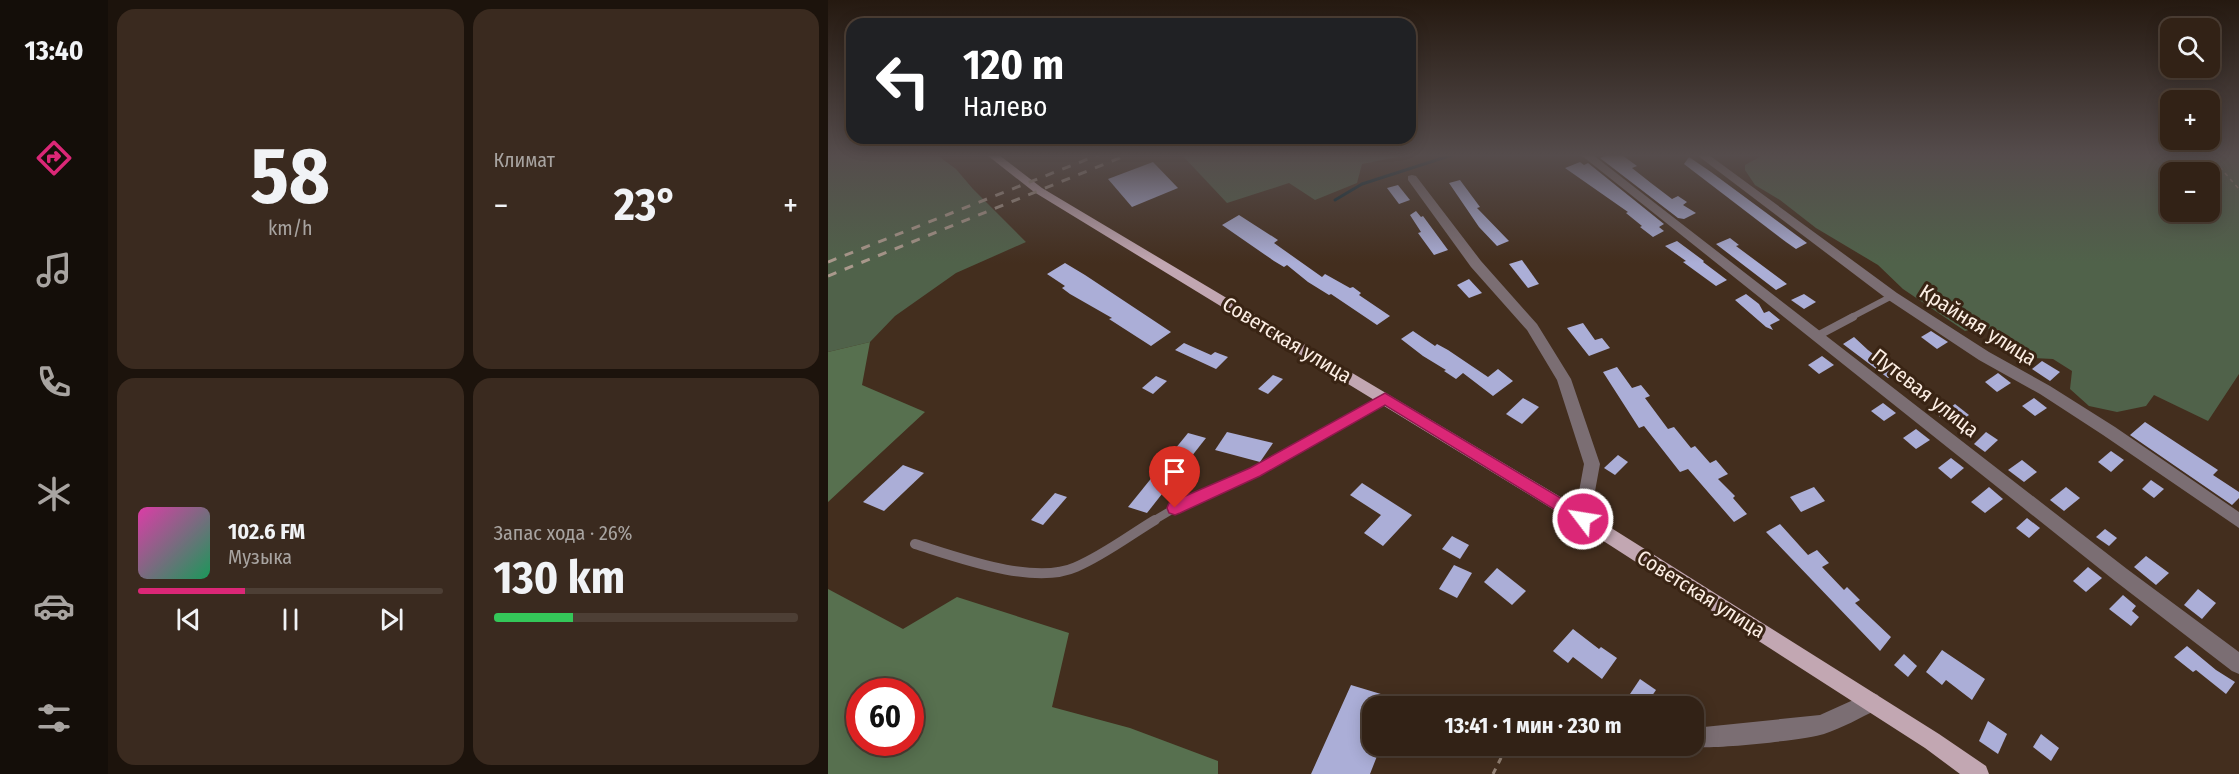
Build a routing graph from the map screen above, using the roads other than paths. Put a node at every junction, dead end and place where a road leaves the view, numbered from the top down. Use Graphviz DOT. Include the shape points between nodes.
graph roads {
  1 [pos="1040,191"];
  2 [pos="1422,191"];
  3 [pos="1632,191"];
  4 [pos="1751,191"];
  5 [pos="1892,296"];
  6 [pos="1819,335"];
  7 [pos="1385,399"];
  8 [pos="1583,519"];
  9 [pos="2239,521"];
  10 [pos="915,544"];
  11 [pos="2239,664"];
  12 [pos="1870,702"];
  13 [pos="1704,737"];
  14 [pos="1978,774"];
  1 -- 7 [label="main road, Советская улица"];
  2 -- 8 [label="street" via="1476,264 1532,327 1564,379 1592,464"];
  3 -- 6 [label="street, Путевая улица"];
  4 -- 5 [label="street, Крайняя улица"];
  5 -- 6 [label="lane"];
  5 -- 9 [label="street, Крайняя улица" via="2109,431"];
  6 -- 11 [label="street, Путевая улица"];
  7 -- 8 [label="main road, Советская улица"];
  7 -- 10 [label="lane" via="1255,472 1175,508 1075,568 1047,573 993,568"];
  8 -- 12 [label="main road, Советская улица"];
  12 -- 13 [label="street" via="1821,724"];
  12 -- 14 [label="main road, Советская улица"];
}
